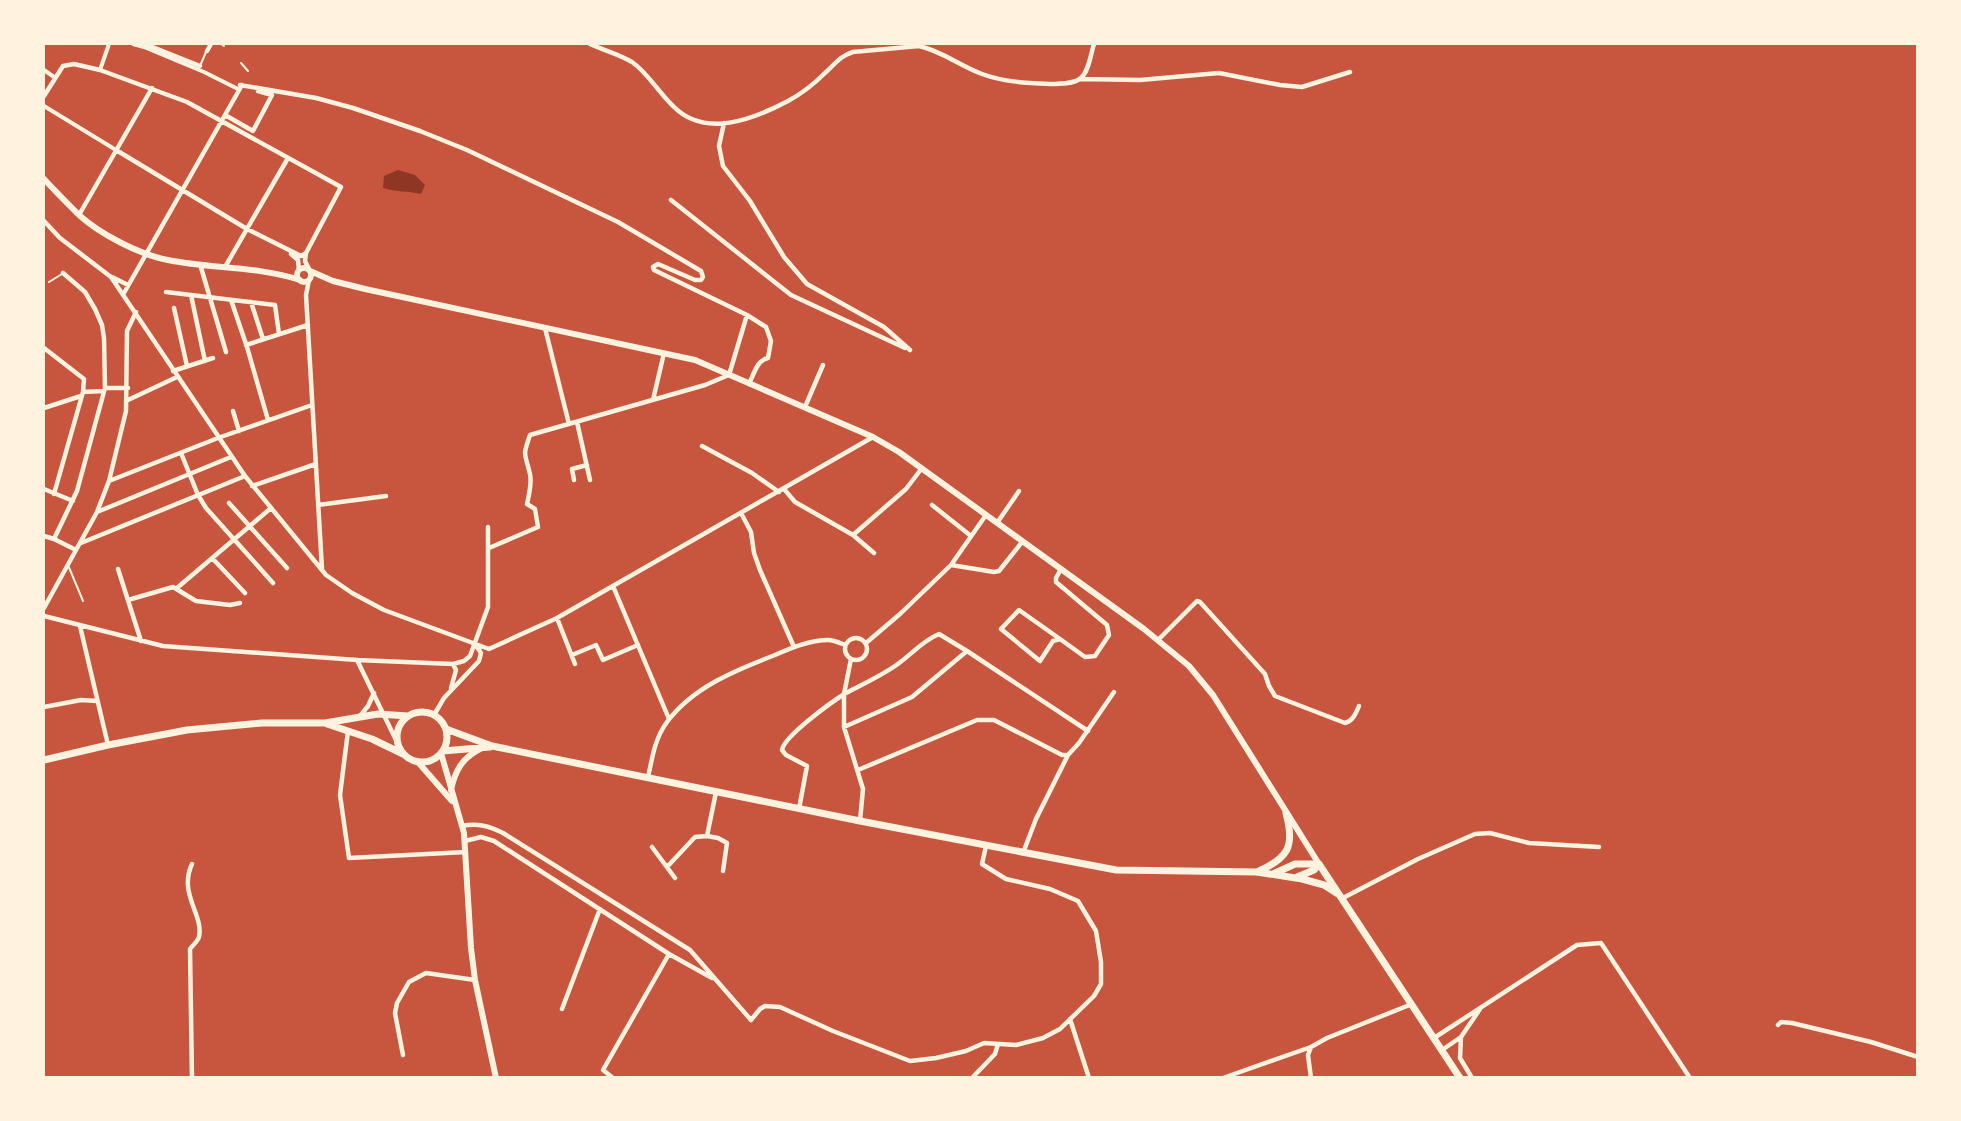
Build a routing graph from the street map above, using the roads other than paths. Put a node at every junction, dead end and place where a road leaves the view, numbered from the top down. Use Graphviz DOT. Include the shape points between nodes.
graph roads {
  1 [pos="108,44"];
  2 [pos="134,44"];
  3 [pos="211,44"];
  4 [pos="590,44"];
  5 [pos="1094,44"];
  6 [pos="145,45"];
  7 [pos="207,51"];
  8 [pos="241,63"];
  9 [pos="200,66"];
  10 [pos="44,70"];
  11 [pos="99,70"];
  12 [pos="248,71"];
  13 [pos="1350,72"];
  14 [pos="54,77"];
  15 [pos="1080,79"];
  16 [pos="239,87"];
  17 [pos="152,88"];
  18 [pos="44,96"];
  19 [pos="44,106"];
  20 [pos="224,118"];
  21 [pos="724,123"];
  22 [pos="116,150"];
  23 [pos="288,158"];
  24 [pos="44,179"];
  25 [pos="182,191"];
  26 [pos="671,200"];
  27 [pos="79,215"];
  28 [pos="44,221"];
  29 [pos="247,229"];
  30 [pos="146,253"];
  31 [pos="306,253"];
  32 [pos="295,256"];
  33 [pos="200,264"];
  34 [pos="225,267"];
  35 [pos="309,270"];
  36 [pos="299,271"];
  37 [pos="63,273"];
  38 [pos="291,275"];
  39 [pos="111,277"];
  40 [pos="300,280"];
  41 [pos="309,280"];
  42 [pos="333,281"];
  43 [pos="50,282"];
  44 [pos="128,285"];
  45 [pos="166,292"];
  46 [pos="124,293"];
  47 [pos="190,295"];
  48 [pos="306,295"];
  49 [pos="210,297"];
  50 [pos="231,300"];
  51 [pos="251,302"];
  52 [pos="174,308"];
  53 [pos="136,312"];
  54 [pos="747,315"];
  55 [pos="308,325"];
  56 [pos="545,328"];
  57 [pos="279,334"];
  58 [pos="263,339"];
  59 [pos="247,346"];
  60 [pos="44,348"];
  61 [pos="226,352"];
  62 [pos="664,353"];
  63 [pos="213,358"];
  64 [pos="205,361"];
  65 [pos="823,365"];
  66 [pos="187,366"];
  67 [pos="173,371"];
  68 [pos="729,375"];
  69 [pos="177,377"];
  70 [pos="749,384"];
  71 [pos="128,388"];
  72 [pos="105,390"];
  73 [pos="82,394"];
  74 [pos="128,400"];
  75 [pos="653,400"];
  76 [pos="312,405"];
  77 [pos="805,407"];
  78 [pos="44,408"];
  79 [pos="232,411"];
  80 [pos="268,420"];
  81 [pos="577,422"];
  82 [pos="569,424"];
  83 [pos="238,431"];
  84 [pos="873,437"];
  85 [pos="218,438"];
  86 [pos="702,446"];
  87 [pos="181,453"];
  88 [pos="231,457"];
  89 [pos="316,464"];
  90 [pos="587,465"];
  91 [pos="922,468"];
  92 [pos="189,473"];
  93 [pos="245,476"];
  94 [pos="574,480"];
  95 [pos="590,480"];
  96 [pos="109,481"];
  97 [pos="252,486"];
  98 [pos="44,489"];
  99 [pos="781,490"];
  100 [pos="1019,491"];
  101 [pos="54,494"];
  102 [pos="198,495"];
  103 [pos="386,496"];
  104 [pos="73,501"];
  105 [pos="229,503"];
  106 [pos="318,505"];
  107 [pos="932,505"];
  108 [pos="271,508"];
  109 [pos="97,512"];
  110 [pos="741,513"];
  111 [pos="986,515"];
  112 [pos="997,523"];
  113 [pos="249,526"];
  114 [pos="488,527"];
  115 [pos="854,535"];
  116 [pos="44,536"];
  117 [pos="971,536"];
  118 [pos="54,539"];
  119 [pos="234,540"];
  120 [pos="1022,542"];
  121 [pos="80,544"];
  122 [pos="489,548"];
  123 [pos="76,550"];
  124 [pos="874,553"];
  125 [pos="213,559"];
  126 [pos="951,565"];
  127 [pos="68,566"];
  128 [pos="287,568"];
  129 [pos="118,569"];
  130 [pos="322,569"];
  131 [pos="1061,569"];
  132 [pos="273,583"];
  133 [pos="613,586"];
  134 [pos="177,588"];
  135 [pos="245,593"];
  136 [pos="128,600"];
  137 [pos="83,601"];
  138 [pos="240,603"];
  139 [pos="44,608"];
  140 [pos="44,616"];
  141 [pos="557,618"];
  142 [pos="80,626"];
  143 [pos="1060,639"];
  144 [pos="1158,640"];
  145 [pos="141,641"];
  146 [pos="475,643"];
  147 [pos="866,643"];
  148 [pos="638,645"];
  149 [pos="845,645"];
  150 [pos="794,647"];
  151 [pos="967,651"];
  152 [pos="572,655"];
  153 [pos="851,659"];
  154 [pos="357,660"];
  155 [pos="453,664"];
  156 [pos="575,664"];
  157 [pos="1114,692"];
  158 [pos="374,693"];
  159 [pos="448,693"];
  160 [pos="844,694"];
  161 [pos="97,701"];
  162 [pos="1359,706"];
  163 [pos="44,707"];
  164 [pos="384,714"];
  165 [pos="434,715"];
  166 [pos="408,716"];
  167 [pos="359,717"];
  168 [pos="669,719"];
  169 [pos="325,723"];
  170 [pos="844,728"];
  171 [pos="446,729"];
  172 [pos="348,731"];
  173 [pos="1088,731"];
  174 [pos="397,741"];
  175 [pos="108,745"];
  176 [pos="492,746"];
  177 [pos="480,749"];
  178 [pos="442,752"];
  179 [pos="404,754"];
  180 [pos="1068,755"];
  181 [pos="44,760"];
  182 [pos="417,761"];
  183 [pos="858,770"];
  184 [pos="648,778"];
  185 [pos="451,791"];
  186 [pos="716,792"];
  187 [pos="454,804"];
  188 [pos="799,809"];
  189 [pos="1286,813"];
  190 [pos="860,821"];
  191 [pos="462,826"];
  192 [pos="707,836"];
  193 [pos="465,842"];
  194 [pos="986,846"];
  195 [pos="652,847"];
  196 [pos="1599,847"];
  197 [pos="466,852"];
  198 [pos="1023,853"];
  199 [pos="192,864"];
  200 [pos="1319,864"];
  201 [pos="667,867"];
  202 [pos="723,871"];
  203 [pos="1257,872"];
  204 [pos="1271,874"];
  205 [pos="573,878"];
  206 [pos="675,878"];
  207 [pos="1295,878"];
  208 [pos="567,887"];
  209 [pos="1340,897"];
  210 [pos="600,909"];
  211 [pos="669,954"];
  212 [pos="692,954"];
  213 [pos="687,963"];
  214 [pos="475,980"];
  215 [pos="717,981"];
  216 [pos="1412,1004"];
  217 [pos="1482,1005"];
  218 [pos="562,1009"];
  219 [pos="1070,1019"];
  220 [pos="1778,1025"];
  221 [pos="1461,1037"];
  222 [pos="1434,1038"];
  223 [pos="998,1044"];
  224 [pos="1311,1047"];
  225 [pos="1442,1050"];
  226 [pos="403,1055"];
  227 [pos="1917,1057"];
  228 [pos="192,1077"];
  229 [pos="496,1077"];
  230 [pos="613,1077"];
  231 [pos="972,1077"];
  232 [pos="1089,1077"];
  233 [pos="1223,1077"];
  234 [pos="1311,1077"];
  235 [pos="1460,1077"];
  236 [pos="1472,1077"];
  237 [pos="1690,1077"];
  1 -- 11 [label="street"];
  2 -- 6 [label="street"];
  3 -- 7 [label="street"];
  4 -- 21 [label="street" via="632,63 686,116 702,122"];
  5 -- 15 [label="street"];
  6 -- 9 [label="street"];
  6 -- 16 [label="street"];
  7 -- 9 [label="lane"];
  8 -- 12 [label="lane"];
  10 -- 14 [label="street"];
  11 -- 14 [label="street" via="68,64"];
  11 -- 17 [label="street"];
  13 -- 15 [label="street" via="1302,87 1219,73 1140,80"];
  14 -- 18 [label="street"];
  15 -- 21 [label="street" via="1052,84 1017,82 982,74 930,48 868,50 843,55 816,81 780,105 744,121"];
  16 -- 20 [label="street"];
  16 -- 20 [label="street" via="272,95 253,130"];
  16 -- 54 [label="street" via="316,98 353,108 467,150 618,222 687,262 701,271 701,280 658,264 653,267"];
  17 -- 20 [label="street"];
  17 -- 22 [label="street"];
  19 -- 22 [label="street"];
  20 -- 23 [label="street"];
  20 -- 25 [label="street"];
  21 -- 26 [label="street" via="719,146 723,166 784,257 807,284 884,327 910,350 791,295"];
  22 -- 25 [label="street"];
  22 -- 27 [label="street"];
  23 -- 29 [label="street"];
  23 -- 31 [label="street" via="341,187"];
  24 -- 27 [label="street"];
  25 -- 29 [label="street"];
  25 -- 30 [label="street"];
  27 -- 30 [label="street"];
  28 -- 39 [label="street"];
  29 -- 32 [label="street"];
  29 -- 34 [label="street"];
  30 -- 33 [label="street" via="169,261"];
  30 -- 44 [label="street"];
  31 -- 32 [label="street"];
  31 -- 35 [label="street"];
  32 -- 36 [label="street"];
  33 -- 34 [label="street"];
  33 -- 49 [label="street"];
  34 -- 38 [label="street"];
  35 -- 36 [label="street"];
  35 -- 41 [label="street"];
  35 -- 42 [label="street"];
  36 -- 38 [label="street"];
  36 -- 40 [label="street"];
  37 -- 43 [label="lane"];
  37 -- 72 [label="street" via="85,292 102,325"];
  38 -- 40 [label="street"];
  39 -- 44 [label="street"];
  39 -- 46 [label="street"];
  40 -- 41 [label="street"];
  40 -- 48 [label="street"];
  41 -- 42 [label="street"];
  41 -- 48 [label="street"];
  42 -- 56 [label="street"];
  44 -- 46 [label="street"];
  45 -- 47 [label="street"];
  46 -- 53 [label="street"];
  47 -- 49 [label="street"];
  47 -- 64 [label="street"];
  48 -- 55 [label="street"];
  49 -- 50 [label="street"];
  49 -- 61 [label="street"];
  50 -- 51 [label="street"];
  50 -- 59 [label="street"];
  51 -- 57 [label="street" via="274,305"];
  51 -- 58 [label="street"];
  52 -- 66 [label="street"];
  53 -- 67 [label="street"];
  53 -- 71 [label="street" via="127,331"];
  54 -- 68 [label="street"];
  54 -- 70 [label="street" via="766,327 771,341 768,358 761,360"];
  55 -- 57 [label="street"];
  55 -- 76 [label="street"];
  56 -- 62 [label="street"];
  56 -- 82 [label="street"];
  57 -- 58 [label="street"];
  58 -- 59 [label="street"];
  59 -- 80 [label="street"];
  60 -- 73 [label="street" via="84,380"];
  62 -- 68 [label="street" via="695,360"];
  62 -- 75 [label="street"];
  63 -- 64 [label="street"];
  64 -- 66 [label="street"];
  65 -- 77 [label="street"];
  66 -- 67 [label="street"];
  67 -- 69 [label="street"];
  68 -- 70 [label="street"];
  68 -- 75 [label="street"];
  69 -- 74 [label="street"];
  69 -- 85 [label="street"];
  70 -- 77 [label="street"];
  71 -- 72 [label="street"];
  71 -- 74 [label="street"];
  72 -- 73 [label="street"];
  72 -- 104 [label="street"];
  73 -- 78 [label="street"];
  73 -- 101 [label="street"];
  74 -- 96 [label="street"];
  75 -- 81 [label="street"];
  76 -- 80 [label="street"];
  76 -- 89 [label="street"];
  77 -- 84 [label="street"];
  79 -- 83 [label="street"];
  80 -- 83 [label="street"];
  81 -- 82 [label="street"];
  81 -- 90 [label="street"];
  82 -- 122 [label="street" via="530,435 524,452 530,474 527,504 535,509 538,527"];
  83 -- 85 [label="street"];
  84 -- 91 [label="street"];
  84 -- 99 [label="street"];
  85 -- 87 [label="street"];
  85 -- 88 [label="street"];
  86 -- 99 [label="street"];
  87 -- 92 [label="street"];
  87 -- 96 [label="street"];
  88 -- 92 [label="street"];
  88 -- 93 [label="street"];
  89 -- 97 [label="street"];
  89 -- 106 [label="street"];
  90 -- 94 [label="street" via="572,469"];
  90 -- 95 [label="street"];
  91 -- 111 [label="street"];
  91 -- 115 [label="street" via="906,489"];
  92 -- 102 [label="street"];
  92 -- 109 [label="street"];
  93 -- 97 [label="street"];
  93 -- 102 [label="street"];
  96 -- 109 [label="street"];
  97 -- 108 [label="street"];
  98 -- 101 [label="street"];
  99 -- 110 [label="street"];
  99 -- 115 [label="street"];
  100 -- 112 [label="street"];
  101 -- 104 [label="street"];
  102 -- 119 [label="street"];
  102 -- 121 [label="street"];
  103 -- 106 [label="street"];
  104 -- 118 [label="street"];
  105 -- 113 [label="street"];
  106 -- 130 [label="street"];
  107 -- 117 [label="street"];
  108 -- 113 [label="street"];
  108 -- 130 [label="street"];
  109 -- 121 [label="street"];
  110 -- 133 [label="street"];
  110 -- 150 [label="street" via="751,532 760,570"];
  111 -- 112 [label="street"];
  111 -- 117 [label="street"];
  112 -- 120 [label="street"];
  113 -- 119 [label="street"];
  113 -- 128 [label="street"];
  114 -- 122 [label="street"];
  115 -- 124 [label="street"];
  116 -- 118 [label="street"];
  117 -- 126 [label="street"];
  118 -- 123 [label="street"];
  119 -- 125 [label="street"];
  119 -- 132 [label="street"];
  120 -- 126 [label="street" via="999,571"];
  120 -- 131 [label="street"];
  121 -- 123 [label="street"];
  122 -- 146 [label="street" via="488,607"];
  123 -- 127 [label="street"];
  125 -- 134 [label="street"];
  125 -- 135 [label="street"];
  126 -- 147 [label="street"];
  127 -- 137 [label="lane"];
  127 -- 139 [label="street"];
  129 -- 136 [label="street"];
  130 -- 146 [label="street" via="333,581 384,610"];
  131 -- 143 [label="street" via="1056,582 1105,621 1110,635 1091,658"];
  131 -- 144 [label="street"];
  133 -- 141 [label="street"];
  133 -- 148 [label="street"];
  134 -- 136 [label="street"];
  134 -- 138 [label="street" via="196,602"];
  136 -- 145 [label="street"];
  140 -- 142 [label="street"];
  141 -- 146 [label="street" via="489,649"];
  141 -- 152 [label="street"];
  142 -- 145 [label="street"];
  142 -- 161 [label="street"];
  143 -- 143 [label="street" via="1053,641 1040,661 1001,629 1019,610"];
  144 -- 162 [label="street" via="1197,601 1265,674 1275,696 1345,723 1354,717"];
  144 -- 189 [label="street" via="1189,666 1213,694"];
  145 -- 154 [label="street" via="163,646"];
  146 -- 155 [label="street" via="464,661"];
  146 -- 159 [label="street" via="481,653 479,661"];
  147 -- 149 [label="street" via="857,637"];
  147 -- 153 [label="street" via="864,657"];
  148 -- 152 [label="street" via="603,660 596,645"];
  148 -- 168 [label="street"];
  149 -- 150 [label="street" via="828,640"];
  149 -- 153 [label="street"];
  150 -- 168 [label="street" via="722,677"];
  151 -- 160 [label="street" via="939,634 879,676"];
  151 -- 170 [label="street" via="912,697"];
  151 -- 173 [label="street"];
  152 -- 156 [label="street"];
  153 -- 160 [label="street"];
  154 -- 155 [label="street"];
  154 -- 158 [label="street"];
  155 -- 159 [label="street" via="455,677"];
  157 -- 173 [label="street"];
  158 -- 164 [label="street"];
  158 -- 167 [label="street"];
  159 -- 165 [label="street"];
  160 -- 170 [label="street"];
  160 -- 188 [label="street" via="782,747 786,754 807,766"];
  161 -- 163 [label="street"];
  161 -- 175 [label="street"];
  164 -- 166 [label="main road"];
  164 -- 167 [label="main road"];
  164 -- 174 [label="street"];
  165 -- 166 [label="main road" via="421,712"];
  165 -- 171 [label="main road"];
  166 -- 174 [label="main road" via="399,727"];
  167 -- 169 [label="main road"];
  168 -- 184 [label="street" via="656,741"];
  169 -- 172 [label="main road"];
  169 -- 175 [label="main road" via="196,729"];
  170 -- 183 [label="street"];
  171 -- 176 [label="main road"];
  171 -- 178 [label="main road"];
  172 -- 179 [label="main road"];
  172 -- 197 [label="street" via="340,795 349,858"];
  173 -- 180 [label="street"];
  174 -- 179 [label="main road"];
  175 -- 181 [label="main road"];
  176 -- 177 [label="main road"];
  176 -- 184 [label="main road"];
  177 -- 178 [label="main road"];
  177 -- 185 [label="street" via="465,758 456,771"];
  178 -- 182 [label="main road" via="430,761"];
  178 -- 185 [label="street"];
  179 -- 182 [label="main road"];
  180 -- 183 [label="street" via="985,719"];
  180 -- 198 [label="street"];
  182 -- 187 [label="street"];
  183 -- 190 [label="street" via="863,789"];
  184 -- 186 [label="main road"];
  185 -- 187 [label="street"];
  186 -- 188 [label="main road"];
  186 -- 192 [label="street"];
  187 -- 191 [label="street"];
  188 -- 190 [label="main road"];
  189 -- 200 [label="street"];
  189 -- 203 [label="main road" via="1290,843 1274,864"];
  190 -- 194 [label="main road"];
  191 -- 193 [label="street"];
  191 -- 205 [label="street" via="478,824 495,829"];
  192 -- 201 [label="street" via="695,837"];
  192 -- 202 [label="street" via="727,843"];
  193 -- 197 [label="street"];
  193 -- 208 [label="street" via="481,837 494,841"];
  194 -- 198 [label="main road"];
  194 -- 219 [label="street" via="982,864 1006,879 1050,889 1078,901 1096,931 1101,984"];
  195 -- 201 [label="street"];
  196 -- 209 [label="street" via="1529,843 1490,833 1475,834"];
  197 -- 214 [label="street"];
  198 -- 203 [label="main road" via="1116,870"];
  199 -- 228 [label="street" via="187,884 199,937 190,949"];
  200 -- 204 [label="main road" via="1295,864"];
  200 -- 207 [label="main road"];
  200 -- 209 [label="main road"];
  201 -- 206 [label="street"];
  203 -- 204 [label="main road"];
  204 -- 207 [label="main road"];
  205 -- 208 [label="street"];
  205 -- 212 [label="street"];
  207 -- 209 [label="main road" via="1324,885"];
  208 -- 210 [label="street"];
  209 -- 216 [label="main road"];
  210 -- 211 [label="street"];
  210 -- 218 [label="street"];
  211 -- 213 [label="street"];
  211 -- 230 [label="street" via="603,1070"];
  212 -- 213 [label="street"];
  212 -- 215 [label="street"];
  213 -- 215 [label="street"];
  214 -- 226 [label="street" via="426,973 410,982 395,1013"];
  214 -- 229 [label="street"];
  215 -- 223 [label="street" via="751,1020 765,1006 780,1007 910,1061 966,1051 984,1043"];
  216 -- 222 [label="main road"];
  216 -- 224 [label="street"];
  217 -- 221 [label="street"];
  217 -- 222 [label="street"];
  217 -- 237 [label="street" via="1577,945 1601,943"];
  219 -- 223 [label="street" via="1043,1038 1016,1045"];
  219 -- 232 [label="street"];
  220 -- 227 [label="street" via="1792,1023"];
  221 -- 225 [label="street"];
  221 -- 236 [label="street" via="1460,1058"];
  222 -- 225 [label="main road"];
  223 -- 231 [label="street" via="995,1054"];
  224 -- 233 [label="street"];
  224 -- 234 [label="street"];
  225 -- 235 [label="main road"];
}
